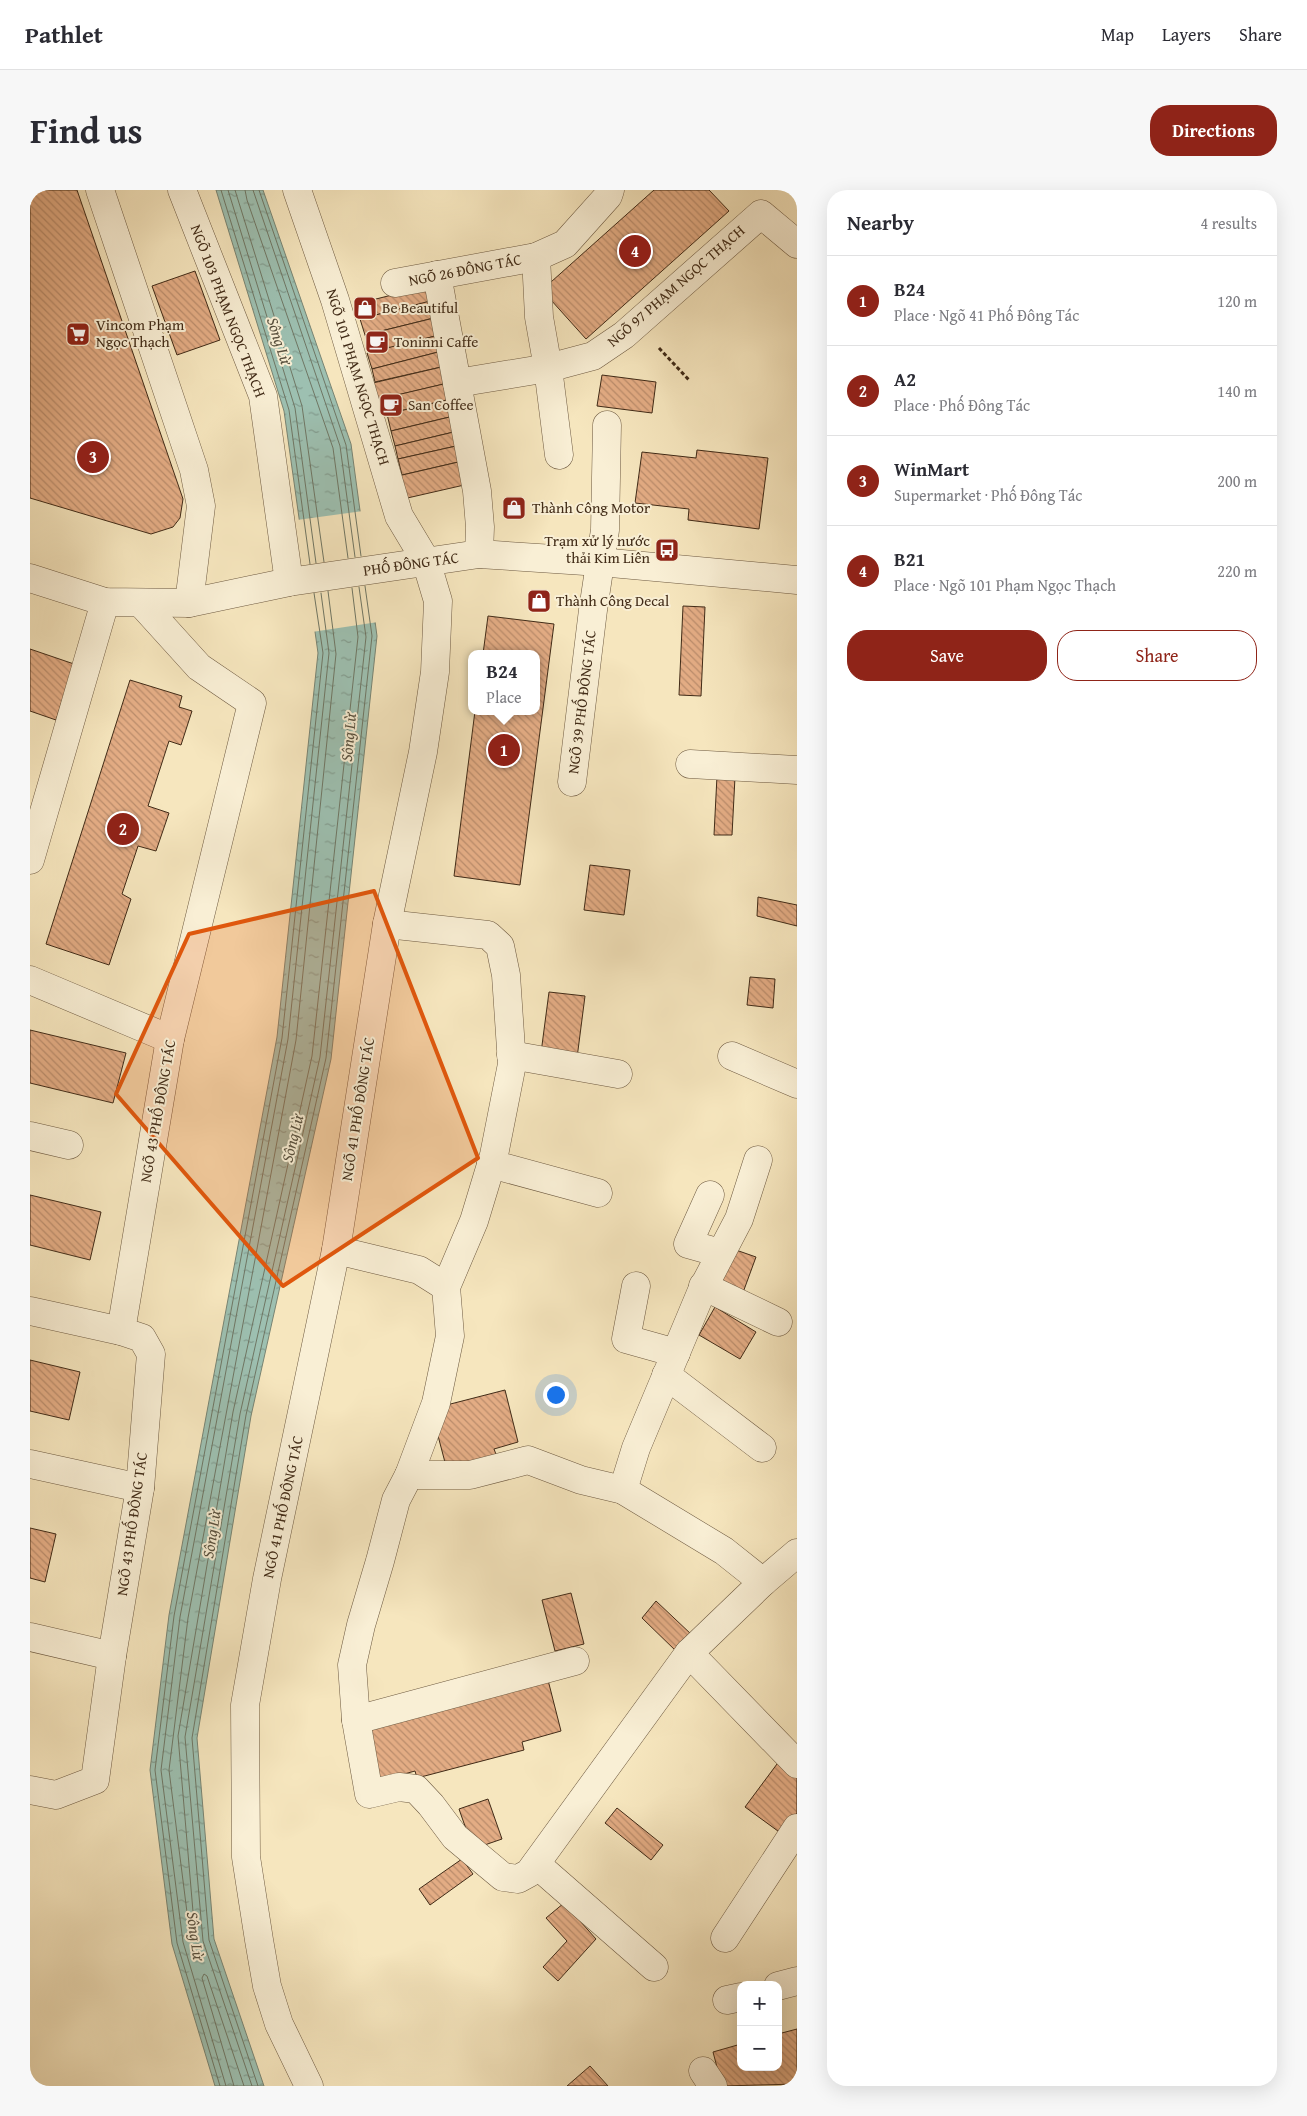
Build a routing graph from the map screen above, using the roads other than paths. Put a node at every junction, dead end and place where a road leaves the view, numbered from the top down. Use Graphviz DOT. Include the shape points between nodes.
graph roads {
  1 [pos="100,190"];
  2 [pos="182,190"];
  3 [pos="297,190"];
  4 [pos="610,190"];
  5 [pos="797,244"];
  6 [pos="536,257"];
  7 [pos="437,275"];
  8 [pos="394,283"];
  9 [pos="548,368"];
  10 [pos="457,383"];
  11 [pos="607,425"];
  12 [pos="559,455"];
  13 [pos="479,554"];
  14 [pos="426,561"];
  15 [pos="600,562"];
  16 [pos="30,578"];
  17 [pos="797,580"];
  18 [pos="289,582"];
  19 [pos="106,602"];
  20 [pos="141,603"];
  21 [pos="189,603"];
  22 [pos="690,764"];
  23 [pos="797,770"];
  24 [pos="572,782"];
  25 [pos="30,860"];
  26 [pos="387,924"];
  27 [pos="30,980"];
  28 [pos="170,1039"];
  29 [pos="511,1055"];
  30 [pos="732,1056"];
  31 [pos="618,1074"];
  32 [pos="797,1084"];
  33 [pos="30,1136"];
  34 [pos="70,1145"];
  35 [pos="758,1160"];
  36 [pos="491,1164"];
  37 [pos="598,1193"];
  38 [pos="710,1195"];
  39 [pos="336,1250"];
  40 [pos="720,1253"];
  41 [pos="636,1286"];
  42 [pos="703,1286"];
  43 [pos="446,1287"];
  44 [pos="30,1311"];
  45 [pos="778,1322"];
  46 [pos="121,1331"];
  47 [pos="671,1364"];
  48 [pos="762,1448"];
  49 [pos="30,1464"];
  50 [pos="409,1475"];
  51 [pos="140,1488"];
  52 [pos="623,1490"];
  53 [pos="797,1553"];
  54 [pos="763,1582"];
  55 [pos="30,1637"];
  56 [pos="688,1653"];
  57 [pos="112,1656"];
  58 [pos="575,1661"];
  59 [pos="356,1720"];
  60 [pos="797,1764"];
  61 [pos="30,1790"];
  62 [pos="797,1828"];
  63 [pos="536,1864"];
  64 [pos="725,1938"];
  65 [pos="654,1967"];
  66 [pos="797,1981"];
  67 [pos="782,1985"];
  68 [pos="309,2086"];
  1 -- 21 [label="street" via="194,470 202,506"];
  2 -- 18 [label="street, NGÕ 103 PHẠM NGỌC THẠCH" via="263,396"];
  3 -- 14 [label="street, NGÕ 101 PHẠM NGỌC THẠCH" via="335,300 400,516"];
  4 -- 6 [label="street" via="565,244"];
  5 -- 9 [label="street, NGÕ 97 PHẠM NGỌC THẠCH" via="760,214 636,324 593,356"];
  6 -- 7 [label="street, NGÕ 26 ĐÔNG TÁC"];
  6 -- 9 [label="street" via="539,317"];
  7 -- 8 [label="street, NGÕ 26 ĐÔNG TÁC"];
  7 -- 10 [label="street"];
  9 -- 10 [label="street, NGÕ 97 PHẠM NGỌC THẠCH"];
  9 -- 12 [label="street"];
  10 -- 13 [label="street" via="477,491"];
  11 -- 15 [label="street, NGÕ 39 PHỐ ĐÔNG TÁC" via="605,530"];
  13 -- 14 [label="street, PHỐ ĐÔNG TÁC"];
  13 -- 15 [label="street, PHỐ ĐÔNG TÁC"];
  14 -- 18 [label="street, PHỐ ĐÔNG TÁC"];
  14 -- 26 [label="street, NGÕ 41 PHỐ ĐÔNG TÁC" via="438,601 436,672 424,752"];
  15 -- 17 [label="street, PHỐ ĐÔNG TÁC"];
  15 -- 24 [label="street, NGÕ 39 PHỐ ĐÔNG TÁC"];
  16 -- 19 [label="street, PHỐ ĐÔNG TÁC"];
  18 -- 21 [label="street, PHỐ ĐÔNG TÁC"];
  19 -- 20 [label="street, PHỐ ĐÔNG TÁC"];
  19 -- 25 [label="street"];
  20 -- 21 [label="street, PHỐ ĐÔNG TÁC"];
  20 -- 28 [label="street, NGÕ 43 PHỐ ĐÔNG TÁC" via="199,667 252,703"];
  22 -- 23 [label="street"];
  26 -- 29 [label="street" via="488,934 500,946 506,975"];
  26 -- 39 [label="street, NGÕ 41 PHỐ ĐÔNG TÁC"];
  27 -- 28 [label="street"];
  28 -- 46 [label="street, NGÕ 43 PHỐ ĐÔNG TÁC"];
  29 -- 31 [label="street"];
  29 -- 36 [label="street" via="512,1064"];
  30 -- 32 [label="street"];
  33 -- 34 [label="street"];
  35 -- 40 [label="street" via="739,1218"];
  36 -- 37 [label="street"];
  36 -- 43 [label="street" via="474,1221"];
  38 -- 40 [label="street" via="688,1244"];
  39 -- 43 [label="street" via="419,1270"];
  39 -- 68 [label="street, NGÕ 41 PHỐ ĐÔNG TÁC" via="245,1705 246,1857 259,1940 280,2024"];
  40 -- 42 [label="street"];
  41 -- 47 [label="street" via="626,1339"];
  42 -- 45 [label="street"];
  42 -- 47 [label="street"];
  43 -- 50 [label="street" via="450,1336 436,1403"];
  44 -- 46 [label="street"];
  46 -- 51 [label="street, NGÕ 43 PHỐ ĐÔNG TÁC" via="142,1338 151,1354"];
  47 -- 48 [label="street"];
  47 -- 52 [label="street" via="636,1448"];
  49 -- 51 [label="street"];
  50 -- 52 [label="street" via="470,1475 528,1460 580,1480"];
  50 -- 59 [label="street" via="396,1500 352,1665"];
  51 -- 57 [label="street, NGÕ 43 PHỐ ĐÔNG TÁC"];
  52 -- 54 [label="street" via="724,1551"];
  53 -- 54 [label="street"];
  54 -- 56 [label="street"];
  55 -- 57 [label="street"];
  56 -- 60 [label="street"];
  56 -- 63 [label="street"];
  57 -- 61 [label="street, NGÕ 43 PHỐ ĐÔNG TÁC" via="95,1780 56,1795"];
  58 -- 59 [label="street"];
  59 -- 63 [label="street" via="370,1794 399,1787 416,1789 454,1837 503,1877 518,1879"];
  62 -- 64 [label="street"];
  63 -- 65 [label="street"];
  66 -- 67 [label="street"];
}
